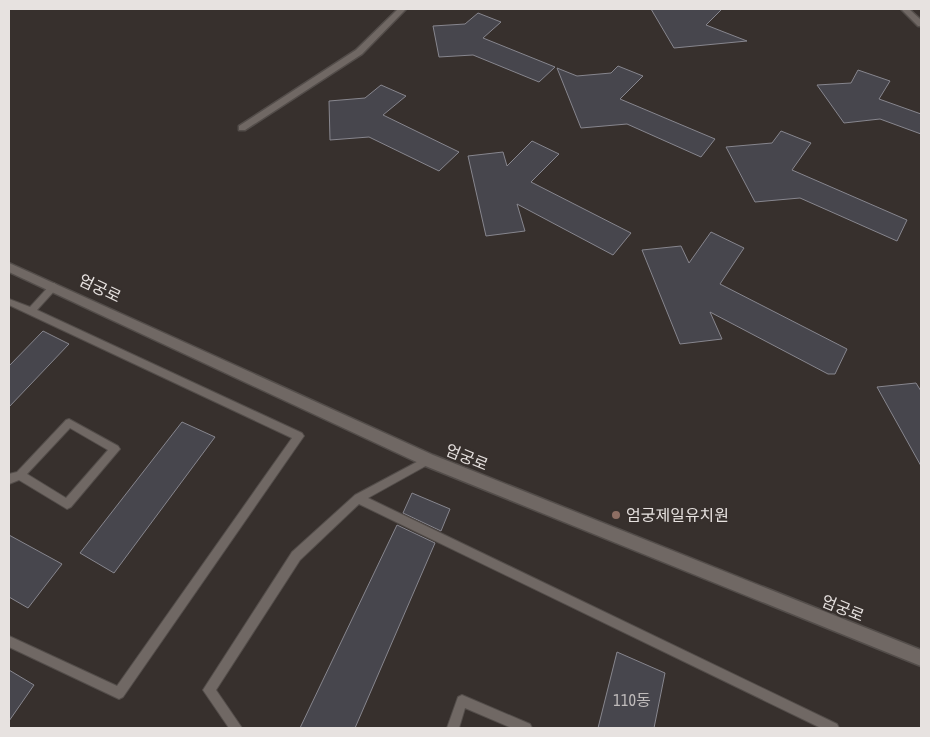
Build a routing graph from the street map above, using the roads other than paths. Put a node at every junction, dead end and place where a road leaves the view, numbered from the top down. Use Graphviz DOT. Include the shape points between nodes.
graph roads {
  1 [pos="402,9"];
  2 [pos="906,9"];
  3 [pos="921,24"];
  4 [pos="242,128"];
  5 [pos="9,267"];
  6 [pos="54,286"];
  7 [pos="9,302"];
  8 [pos="31,311"];
  9 [pos="428,460"];
  10 [pos="20,475"];
  11 [pos="9,479"];
  12 [pos="358,498"];
  13 [pos="9,641"];
  14 [pos="921,658"];
  15 [pos="236,728"];
  16 [pos="453,728"];
  17 [pos="526,728"];
  18 [pos="833,728"];
  1 -- 4 [label="street" via="358,52"];
  2 -- 3 [label="street"];
  5 -- 6 [label="street, 엄궁로"];
  6 -- 8 [label="lane"];
  6 -- 9 [label="street, 엄궁로"];
  7 -- 8 [label="lane"];
  8 -- 13 [label="lane" via="299,436 119,693"];
  9 -- 12 [label="lane"];
  9 -- 14 [label="street, 엄궁로"];
  10 -- 10 [label="lane" via="67,504 115,449 69,424"];
  10 -- 11 [label="lane"];
  12 -- 15 [label="lane" via="296,556 209,690"];
  12 -- 18 [label="lane"];
  16 -- 17 [label="lane" via="462,701"];
}
